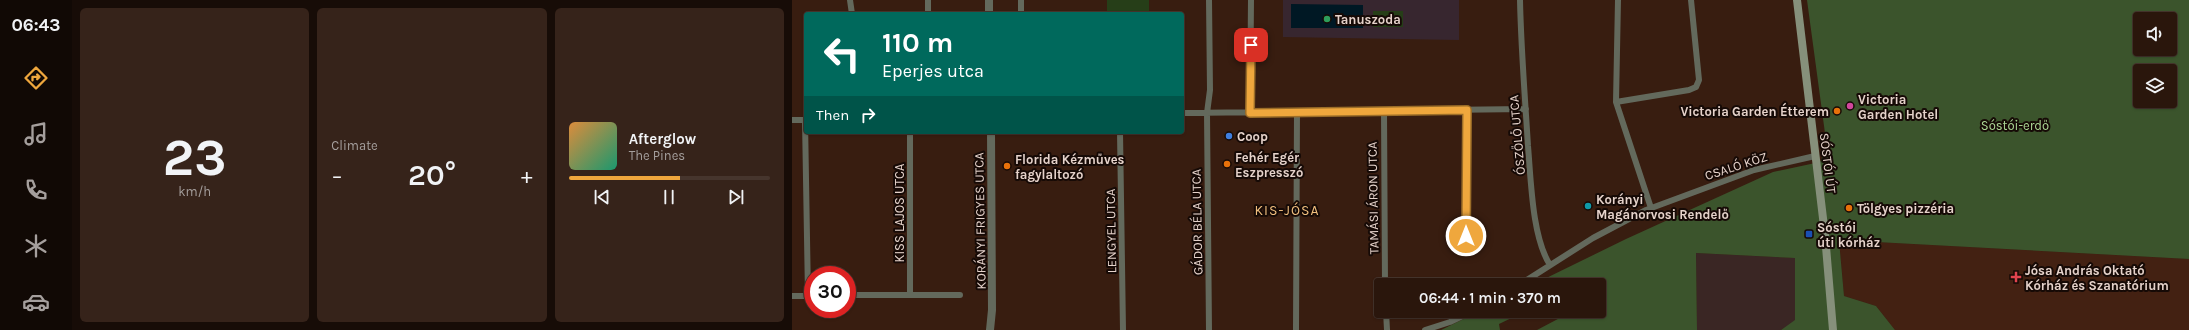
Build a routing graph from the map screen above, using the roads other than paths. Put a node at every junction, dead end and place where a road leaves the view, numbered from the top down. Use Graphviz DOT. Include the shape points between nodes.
graph roads {
  1 [pos="850,0"];
  2 [pos="928,0"];
  3 [pos="989,0"];
  4 [pos="1021,0"];
  5 [pos="1209,0"];
  6 [pos="1251,0"];
  7 [pos="1520,0"];
  8 [pos="1618,0"];
  9 [pos="1691,0"];
  10 [pos="1797,0"];
  11 [pos="852,12"];
  12 [pos="928,12"];
  13 [pos="989,12"];
  14 [pos="1021,12"];
  15 [pos="1616,102"];
  16 [pos="1526,109"];
  17 [pos="1467,110"];
  18 [pos="1384,111"];
  19 [pos="1297,112"];
  20 [pos="1184,113"];
  21 [pos="1207,113"];
  22 [pos="1250,113"];
  23 [pos="792,120"];
  24 [pos="804,120"];
  25 [pos="806,134"];
  26 [pos="910,134"];
  27 [pos="991,134"];
  28 [pos="1120,134"];
  29 [pos="1815,156"];
  30 [pos="1651,208"];
  31 [pos="1466,236"];
  32 [pos="1550,265"];
  33 [pos="809,266"];
  34 [pos="1385,278"];
  35 [pos="1530,278"];
  36 [pos="910,295"];
  37 [pos="960,295"];
  38 [pos="792,296"];
  39 [pos="804,296"];
  40 [pos="856,296"];
  41 [pos="992,310"];
  42 [pos="1386,318"];
  43 [pos="1458,318"];
  44 [pos="990,330"];
  45 [pos="996,330"];
  46 [pos="1123,330"];
  47 [pos="1209,330"];
  48 [pos="1296,330"];
  49 [pos="1387,330"];
  50 [pos="1425,330"];
  51 [pos="1833,330"];
  1 -- 11 [label="street"];
  2 -- 12 [label="street"];
  3 -- 13 [label="street"];
  4 -- 14 [label="street"];
  5 -- 21 [label="street, GÁDOR BÉLA UTCA" via="1210,90"];
  6 -- 22 [label="street"];
  7 -- 16 [label="street, ÓSZŐLŐ UTCA"];
  8 -- 15 [label="street"];
  9 -- 15 [label="street" via="1699,80 1696,87"];
  10 -- 29 [label="main road, SÓSTÓI ÚT"];
  15 -- 30 [label="street"];
  16 -- 17 [label="street"];
  16 -- 32 [label="street, ÓSZŐLŐ UTCA" via="1533,200 1542,249"];
  17 -- 18 [label="street"];
  17 -- 31 [label="street"];
  18 -- 19 [label="street"];
  18 -- 34 [label="street, TAMÁSI ÁRON UTCA"];
  19 -- 22 [label="street"];
  19 -- 48 [label="street"];
  20 -- 21 [label="street"];
  21 -- 22 [label="street"];
  21 -- 47 [label="street, GÁDOR BÉLA UTCA"];
  23 -- 24 [label="street"];
  25 -- 33 [label="street"];
  26 -- 36 [label="street, KISS LAJOS UTCA"];
  27 -- 41 [label="street, KORÁNYI FRIGYES UTCA"];
  28 -- 46 [label="street, LENGYEL UTCA"];
  29 -- 30 [label="street, CSALÓ KÖZ" via="1754,170"];
  29 -- 51 [label="main road, SÓSTÓI ÚT"];
  30 -- 32 [label="street, CSALÓ KÖZ" via="1593,238"];
  32 -- 35 [label="street, CSALÓ KÖZ"];
  36 -- 37 [label="street"];
  36 -- 40 [label="street"];
  38 -- 39 [label="street"];
  41 -- 44 [label="street, KORÁNYI FRIGYES UTCA"];
  41 -- 45 [label="street, KORÁNYI FRIGYES UTCA"];
  42 -- 49 [label="street"];
  43 -- 50 [label="street"];
}
